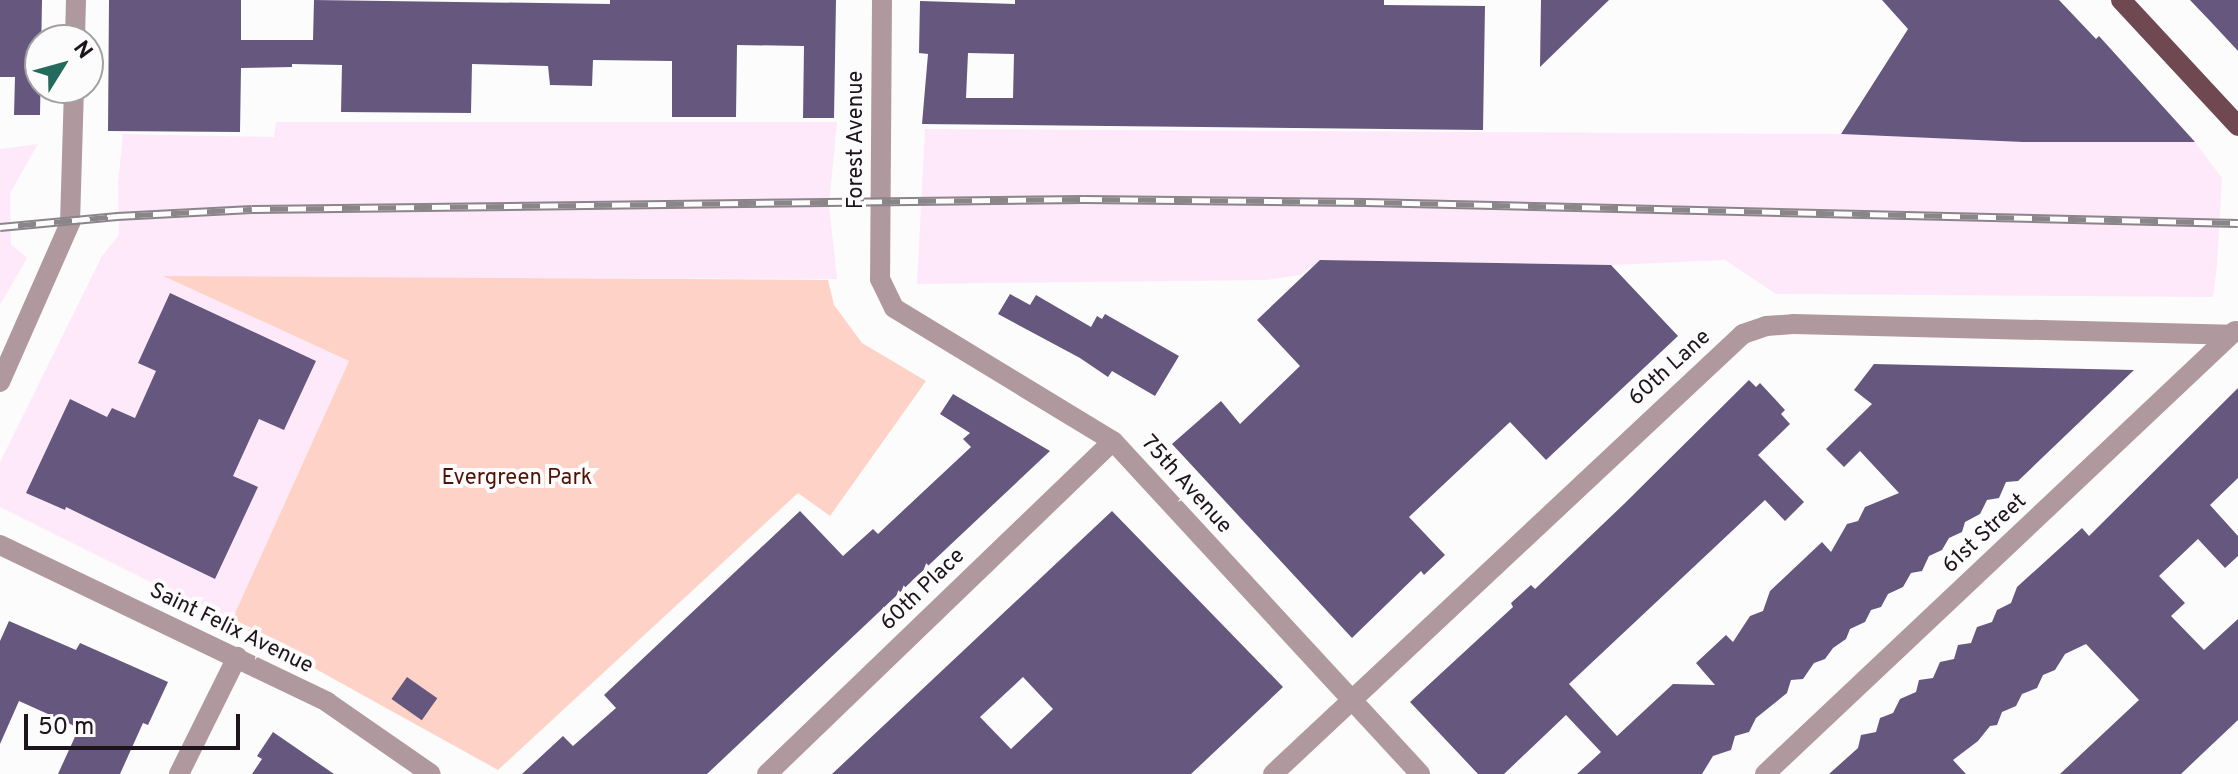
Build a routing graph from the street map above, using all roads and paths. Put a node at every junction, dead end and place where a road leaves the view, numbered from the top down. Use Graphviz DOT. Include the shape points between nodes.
graph roads {
  1 [pos="76,0"];
  2 [pos="882,0"];
  3 [pos="2121,0"];
  4 [pos="75,24"];
  5 [pos="74,104"];
  6 [pos="2238,126"];
  7 [pos="880,279"];
  8 [pos="2234,332"];
  9 [pos="0,382"];
  10 [pos="1113,441"];
  11 [pos="0,545"];
  12 [pos="237,657"];
  13 [pos="1351,700"];
  14 [pos="179,774"];
  15 [pos="431,774"];
  16 [pos="767,774"];
  17 [pos="1273,774"];
  18 [pos="1420,774"];
  19 [pos="1765,774"];
  1 -- 4 [label="street"];
  2 -- 7 [label="street, Forest Avenue"];
  3 -- 6 [label="main road"];
  5 -- 9 [label="street" via="70,223"];
  7 -- 10 [label="street, 75th Avenue" via="894,308"];
  8 -- 13 [label="street, 60th Lane" via="1793,324 1743,334"];
  8 -- 19 [label="street, 61st Street"];
  10 -- 13 [label="street, 75th Avenue"];
  10 -- 16 [label="street, 60th Place"];
  11 -- 12 [label="street, Saint Felix Avenue"];
  12 -- 14 [label="street"];
  12 -- 15 [label="street, Saint Felix Avenue" via="327,702"];
  13 -- 17 [label="street, 60th Lane"];
  13 -- 18 [label="street, 75th Avenue"];
}
